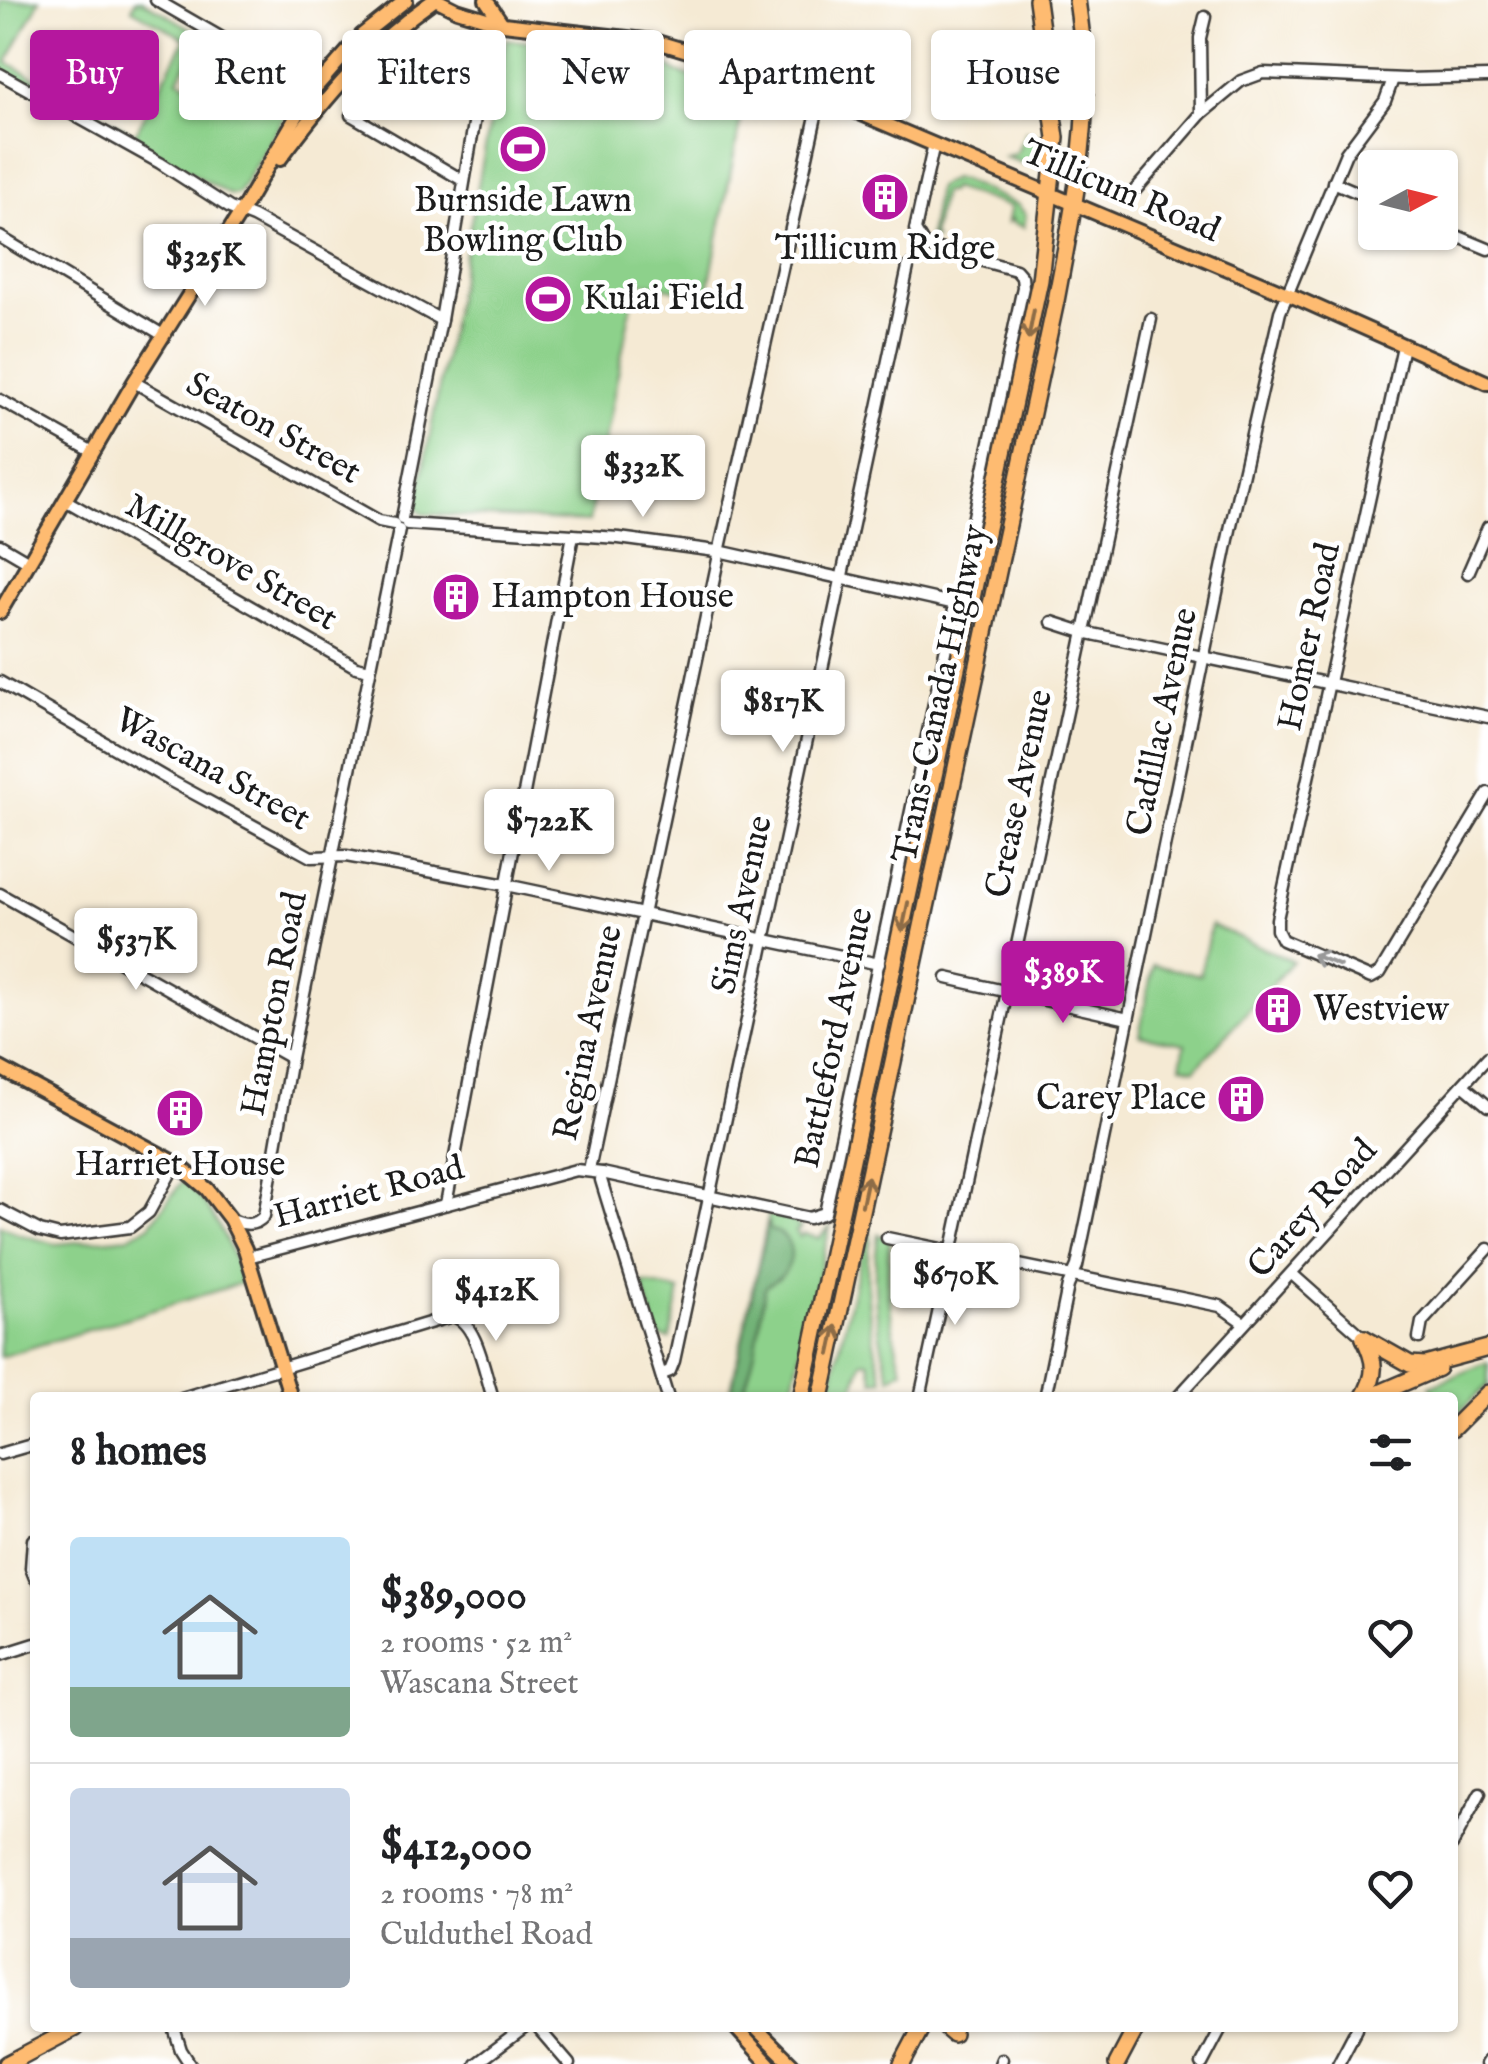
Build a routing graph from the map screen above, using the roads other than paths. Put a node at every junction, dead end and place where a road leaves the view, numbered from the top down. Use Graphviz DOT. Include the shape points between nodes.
graph roads {
  1 [pos="156,0"];
  2 [pos="406,0"];
  3 [pos="435,0"];
  4 [pos="486,0"];
  5 [pos="1038,0"];
  6 [pos="1077,0"];
  7 [pos="1205,17"];
  8 [pos="503,24"];
  9 [pos="209,30"];
  10 [pos="684,49"];
  11 [pos="0,74"];
  12 [pos="1488,77"];
  13 [pos="1393,79"];
  14 [pos="322,80"];
  15 [pos="1200,114"];
  16 [pos="294,120"];
  17 [pos="359,120"];
  18 [pos="474,120"];
  19 [pos="815,120"];
  20 [pos="870,120"];
  21 [pos="933,148"];
  22 [pos="464,181"];
  23 [pos="1333,182"];
  24 [pos="1358,193"];
  25 [pos="1052,194"];
  26 [pos="1131,195"];
  27 [pos="1074,204"];
  28 [pos="241,212"];
  29 [pos="1458,236"];
  30 [pos="0,237"];
  31 [pos="1488,249"];
  32 [pos="908,267"];
  33 [pos="1287,294"];
  34 [pos="1151,319"];
  35 [pos="441,320"];
  36 [pos="163,335"];
  37 [pos="1402,346"];
  38 [pos="134,382"];
  39 [pos="1488,383"];
  40 [pos="0,400"];
  41 [pos="92,452"];
  42 [pos="65,500"];
  43 [pos="398,524"];
  44 [pos="1488,527"];
  45 [pos="573,535"];
  46 [pos="0,545"];
  47 [pos="717,551"];
  48 [pos="29,562"];
  49 [pos="1468,573"];
  50 [pos="838,579"];
  51 [pos="956,604"];
  52 [pos="0,612"];
  53 [pos="1052,622"];
  54 [pos="1083,632"];
  55 [pos="1205,657"];
  56 [pos="370,670"];
  57 [pos="0,682"];
  58 [pos="1328,683"];
  59 [pos="1488,717"];
  60 [pos="1488,792"];
  61 [pos="332,858"];
  62 [pos="506,885"];
  63 [pos="0,894"];
  64 [pos="642,913"];
  65 [pos="764,939"];
  66 [pos="879,964"];
  67 [pos="947,978"];
  68 [pos="1006,993"];
  69 [pos="1128,1019"];
  70 [pos="1488,1057"];
  71 [pos="291,1058"];
  72 [pos="0,1068"];
  73 [pos="1463,1085"];
  74 [pos="1488,1106"];
  75 [pos="176,1163"];
  76 [pos="589,1170"];
  77 [pos="602,1173"];
  78 [pos="708,1196"];
  79 [pos="446,1204"];
  80 [pos="0,1210"];
  81 [pos="820,1216"];
  82 [pos="230,1220"];
  83 [pos="887,1238"];
  84 [pos="1488,1249"];
  85 [pos="951,1250"];
  86 [pos="248,1257"];
  87 [pos="1292,1274"];
  88 [pos="1072,1276"];
  89 [pos="1244,1322"];
  90 [pos="1364,1338"];
  91 [pos="1419,1338"];
  92 [pos="1488,1350"];
  93 [pos="282,1366"];
  94 [pos="662,1374"];
  95 [pos="201,1392"];
  96 [pos="289,1392"];
  97 [pos="490,1392"];
  98 [pos="666,1392"];
  99 [pos="802,1392"];
  100 [pos="822,1392"];
  101 [pos="921,1392"];
  102 [pos="1046,1392"];
  103 [pos="1182,1392"];
  104 [pos="1368,1392"];
  105 [pos="1381,1392"];
  106 [pos="1488,1393"];
  107 [pos="1458,1423"];
  108 [pos="30,1445"];
  109 [pos="0,1454"];
  110 [pos="30,1646"];
  111 [pos="0,1655"];
  112 [pos="1480,1793"];
  113 [pos="1458,1834"];
  114 [pos="67,2032"];
  115 [pos="175,2032"];
  116 [pos="519,2032"];
  117 [pos="542,2032"];
  118 [pos="740,2032"];
  119 [pos="760,2032"];
  120 [pos="919,2032"];
  121 [pos="1134,2032"];
  122 [pos="1219,2032"];
  123 [pos="1355,2032"];
  124 [pos="7,2064"];
  125 [pos="190,2064"];
  126 [pos="476,2064"];
  127 [pos="570,2064"];
  128 [pos="768,2064"];
  129 [pos="792,2064"];
  130 [pos="902,2064"];
  131 [pos="1117,2064"];
  132 [pos="1202,2064"];
  133 [pos="1338,2064"];
  1 -- 9 [label="street"];
  2 -- 14 [label="main road" via="362,35"];
  3 -- 8 [label="main road, Tillicum Road"];
  3 -- 28 [label="main road" via="370,51 323,101"];
  4 -- 8 [label="main road"];
  5 -- 25 [label="highway, Trans-Canada Highway" via="1056,138"];
  6 -- 27 [label="highway, Trans-Canada Highway" via="1085,86"];
  7 -- 15 [label="street"];
  8 -- 10 [label="main road, Tillicum Road"];
  11 -- 28 [label="street"];
  12 -- 13 [label="street"];
  13 -- 15 [label="street" via="1264,74 1241,81"];
  13 -- 23 [label="street, Cadillac Avenue"];
  15 -- 26 [label="street"];
  16 -- 28 [label="main road"];
  17 -- 22 [label="street"];
  18 -- 22 [label="street, Hampton Road"];
  19 -- 47 [label="street, Regina Avenue"];
  20 -- 21 [label="main road, Tillicum Road"];
  21 -- 25 [label="main road, Tillicum Road"];
  21 -- 51 [label="street, Battleford Avenue" via="917,237 1016,270 1023,287"];
  22 -- 35 [label="street, Hampton Road"];
  23 -- 24 [label="street"];
  23 -- 33 [label="street, Cadillac Avenue"];
  25 -- 27 [label="main road, Tillicum Road"];
  25 -- 99 [label="highway, Trans-Canada Highway, one-way" via="1010,426"];
  27 -- 33 [label="main road, Tillicum Road"];
  100 -- 27 [label="highway, Trans-Canada Highway, one-way"];
  28 -- 35 [label="street"];
  28 -- 36 [label="main road"];
  29 -- 31 [label="street"];
  30 -- 36 [label="street"];
  32 -- 50 [label="street, Sims Avenue"];
  33 -- 37 [label="main road, Tillicum Road"];
  33 -- 55 [label="street, Cadillac Avenue"];
  34 -- 54 [label="street, Crease Avenue"];
  35 -- 43 [label="street, Hampton Road"];
  36 -- 38 [label="main road"];
  37 -- 39 [label="main road, Tillicum Road"];
  37 -- 58 [label="street, Homer Road"];
  38 -- 41 [label="main road"];
  38 -- 43 [label="street, Seaton Street"];
  40 -- 41 [label="street"];
  41 -- 42 [label="main road"];
  42 -- 48 [label="main road"];
  42 -- 56 [label="street, Millgrove Street"];
  43 -- 45 [label="street"];
  43 -- 56 [label="street, Hampton Road"];
  44 -- 49 [label="street"];
  45 -- 47 [label="street"];
  45 -- 62 [label="street"];
  46 -- 48 [label="street"];
  47 -- 50 [label="street"];
  47 -- 64 [label="street, Regina Avenue"];
  48 -- 52 [label="main road"];
  50 -- 51 [label="street"];
  50 -- 65 [label="street, Sims Avenue"];
  51 -- 66 [label="street, Battleford Avenue"];
  53 -- 54 [label="street"];
  54 -- 55 [label="street"];
  54 -- 68 [label="street, Crease Avenue"];
  55 -- 58 [label="street"];
  55 -- 69 [label="street, Cadillac Avenue"];
  56 -- 61 [label="street, Hampton Road"];
  57 -- 61 [label="street, Wascana Street" via="292,849"];
  58 -- 59 [label="street"];
  60 -- 58 [label="street, Homer Road, one-way" via="1380,973 1370,978 1282,940 1277,919"];
  61 -- 62 [label="street, Wascana Street"];
  61 -- 71 [label="street, Hampton Road"];
  62 -- 64 [label="street, Wascana Street"];
  62 -- 79 [label="street"];
  63 -- 71 [label="street"];
  64 -- 65 [label="street, Wascana Street"];
  64 -- 76 [label="street, Regina Avenue"];
  65 -- 66 [label="street, Wascana Street"];
  65 -- 78 [label="street, Sims Avenue"];
  66 -- 81 [label="street, Battleford Avenue"];
  67 -- 68 [label="street"];
  68 -- 69 [label="street"];
  68 -- 85 [label="street, Crease Avenue"];
  69 -- 88 [label="street, Cadillac Avenue"];
  70 -- 73 [label="street, Carey Road"];
  71 -- 82 [label="street, Hampton Road" via="264,1216 247,1224"];
  72 -- 75 [label="main road, Harriet Road"];
  73 -- 74 [label="street"];
  73 -- 87 [label="street, Carey Road"];
  75 -- 80 [label="street" via="149,1212 130,1226 60,1236"];
  75 -- 82 [label="main road, Harriet Road" via="208,1188"];
  76 -- 77 [label="street, Harriet Road"];
  76 -- 79 [label="street, Harriet Road"];
  77 -- 78 [label="street, Harriet Road"];
  77 -- 94 [label="street, Regina Avenue"];
  78 -- 81 [label="street, Harriet Road"];
  78 -- 94 [label="street, Sims Avenue" via="674,1361"];
  79 -- 86 [label="street, Harriet Road"];
  82 -- 86 [label="main road, Harriet Road"];
  83 -- 85 [label="street"];
  84 -- 91 [label="street" via="1422,1322"];
  85 -- 88 [label="street"];
  85 -- 101 [label="street, Crease Avenue"];
  86 -- 93 [label="main road"];
  87 -- 89 [label="street, Carey Road"];
  87 -- 90 [label="street"];
  88 -- 89 [label="street" via="1220,1306"];
  88 -- 102 [label="street, Cadillac Avenue"];
  89 -- 103 [label="street, Carey Road"];
  90 -- 92 [label="highway" via="1410,1364"];
  90 -- 104 [label="highway" via="1375,1370"];
  92 -- 105 [label="highway"];
  93 -- 95 [label="street"];
  93 -- 96 [label="main road"];
  93 -- 97 [label="street" via="460,1317 471,1330"];
  94 -- 98 [label="street, Regina Avenue"];
  106 -- 107 [label="highway"];
  108 -- 109 [label="street"];
  110 -- 111 [label="street"];
  112 -- 113 [label="street"];
  114 -- 124 [label="highway"];
  115 -- 125 [label="street"];
  116 -- 126 [label="street"];
  117 -- 127 [label="street"];
  118 -- 128 [label="main road"];
  119 -- 129 [label="main road"];
  120 -- 130 [label="highway"];
  121 -- 131 [label="highway"];
  122 -- 132 [label="street"];
  123 -- 133 [label="street"];
}
